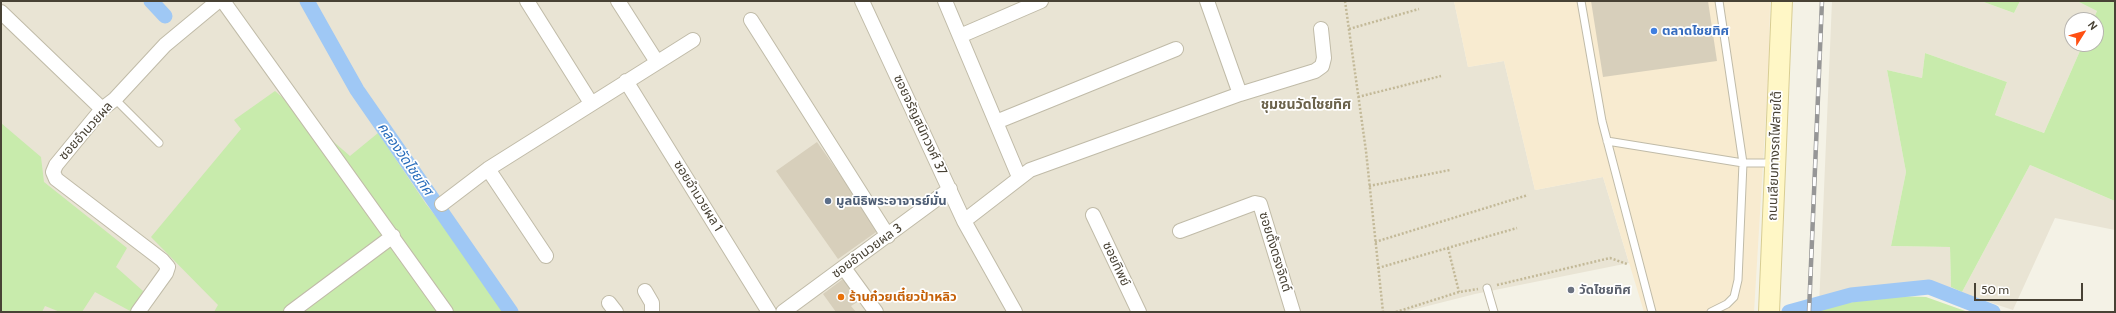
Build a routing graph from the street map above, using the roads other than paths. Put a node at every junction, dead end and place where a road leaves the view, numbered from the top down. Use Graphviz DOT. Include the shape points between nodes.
graph roads {
  1 [pos="218,1"];
  2 [pos="223,1"];
  3 [pos="527,1"];
  4 [pos="618,1"];
  5 [pos="862,1"];
  6 [pos="945,1"];
  7 [pos="1041,1"];
  8 [pos="1207,1"];
  9 [pos="1581,1"];
  10 [pos="1719,1"];
  11 [pos="1782,1"];
  12 [pos="1,12"];
  13 [pos="751,20"];
  14 [pos="1321,29"];
  15 [pos="960,36"];
  16 [pos="693,40"];
  17 [pos="1176,49"];
  18 [pos="657,62"];
  19 [pos="626,81"];
  20 [pos="1240,94"];
  21 [pos="115,99"];
  22 [pos="591,103"];
  23 [pos="102,109"];
  24 [pos="996,122"];
  25 [pos="1607,141"];
  26 [pos="160,143"];
  27 [pos="1743,163"];
  28 [pos="1775,163"];
  29 [pos="488,169"];
  30 [pos="1020,177"];
  31 [pos="950,189"];
  32 [pos="442,204"];
  33 [pos="1093,215"];
  34 [pos="964,221"];
  35 [pos="1180,231"];
  36 [pos="393,236"];
  37 [pos="888,236"];
  38 [pos="546,256"];
  39 [pos="844,268"];
  40 [pos="1487,288"];
  41 [pos="645,291"];
  42 [pos="138,312"];
  43 [pos="291,312"];
  44 [pos="446,312"];
  45 [pos="652,312"];
  46 [pos="769,312"];
  47 [pos="783,312"];
  48 [pos="876,312"];
  49 [pos="1015,312"];
  50 [pos="1139,312"];
  51 [pos="1293,312"];
  52 [pos="1494,312"];
  53 [pos="1652,312"];
  54 [pos="1710,312"];
  55 [pos="1769,312"];
  1 -- 21 [label="street, ซอยอำนวยผล" via="165,45"];
  2 -- 36 [label="street"];
  3 -- 22 [label="street"];
  4 -- 18 [label="street"];
  5 -- 31 [label="street, ซอยจรัญสนิทวงศ์ 37"];
  6 -- 15 [label="street"];
  7 -- 15 [label="street"];
  8 -- 20 [label="street"];
  9 -- 25 [label="lane"];
  10 -- 27 [label="lane"];
  11 -- 28 [label="main road, ถนนเลียบทางรถไฟสายใต้"];
  12 -- 23 [label="street"];
  13 -- 37 [label="street"];
  14 -- 20 [label="street" via="1324,58 1322,66 1314,71"];
  15 -- 24 [label="street"];
  16 -- 18 [label="street"];
  17 -- 24 [label="street"];
  18 -- 19 [label="street"];
  19 -- 22 [label="street"];
  19 -- 46 [label="street, ซอยอำนวยผล 1"];
  20 -- 30 [label="street" via="1030,170"];
  21 -- 23 [label="street, ซอยอำนวยผล"];
  21 -- 26 [label="lane"];
  22 -- 29 [label="street"];
  23 -- 42 [label="street, ซอยอำนวยผล" via="53,172 56,179 168,267"];
  24 -- 30 [label="street"];
  25 -- 27 [label="lane"];
  25 -- 53 [label="lane"];
  27 -- 28 [label="lane"];
  27 -- 54 [label="lane" via="1738,280 1734,297 1727,304"];
  28 -- 55 [label="main road, ถนนเลียบทางรถไฟสายใต้"];
  29 -- 32 [label="street"];
  29 -- 38 [label="street"];
  30 -- 34 [label="street"];
  31 -- 34 [label="street, ซอยจรัญสนิทวงศ์ 37"];
  31 -- 37 [label="street, ซอยอำนวยผล 3"];
  33 -- 50 [label="street, ซอยทิพย์"];
  34 -- 49 [label="street, ซอยจรัญสนิทวงศ์ 37"];
  35 -- 51 [label="street, ซอยตั้งตรงจิตต์" via="1256,203 1260,204"];
  36 -- 43 [label="street"];
  36 -- 44 [label="street"];
  37 -- 39 [label="street, ซอยอำนวยผล 3"];
  39 -- 47 [label="street, ซอยอำนวยผล 3"];
  39 -- 48 [label="street"];
  40 -- 52 [label="lane"];
  41 -- 45 [label="street" via="652,304"];
}
